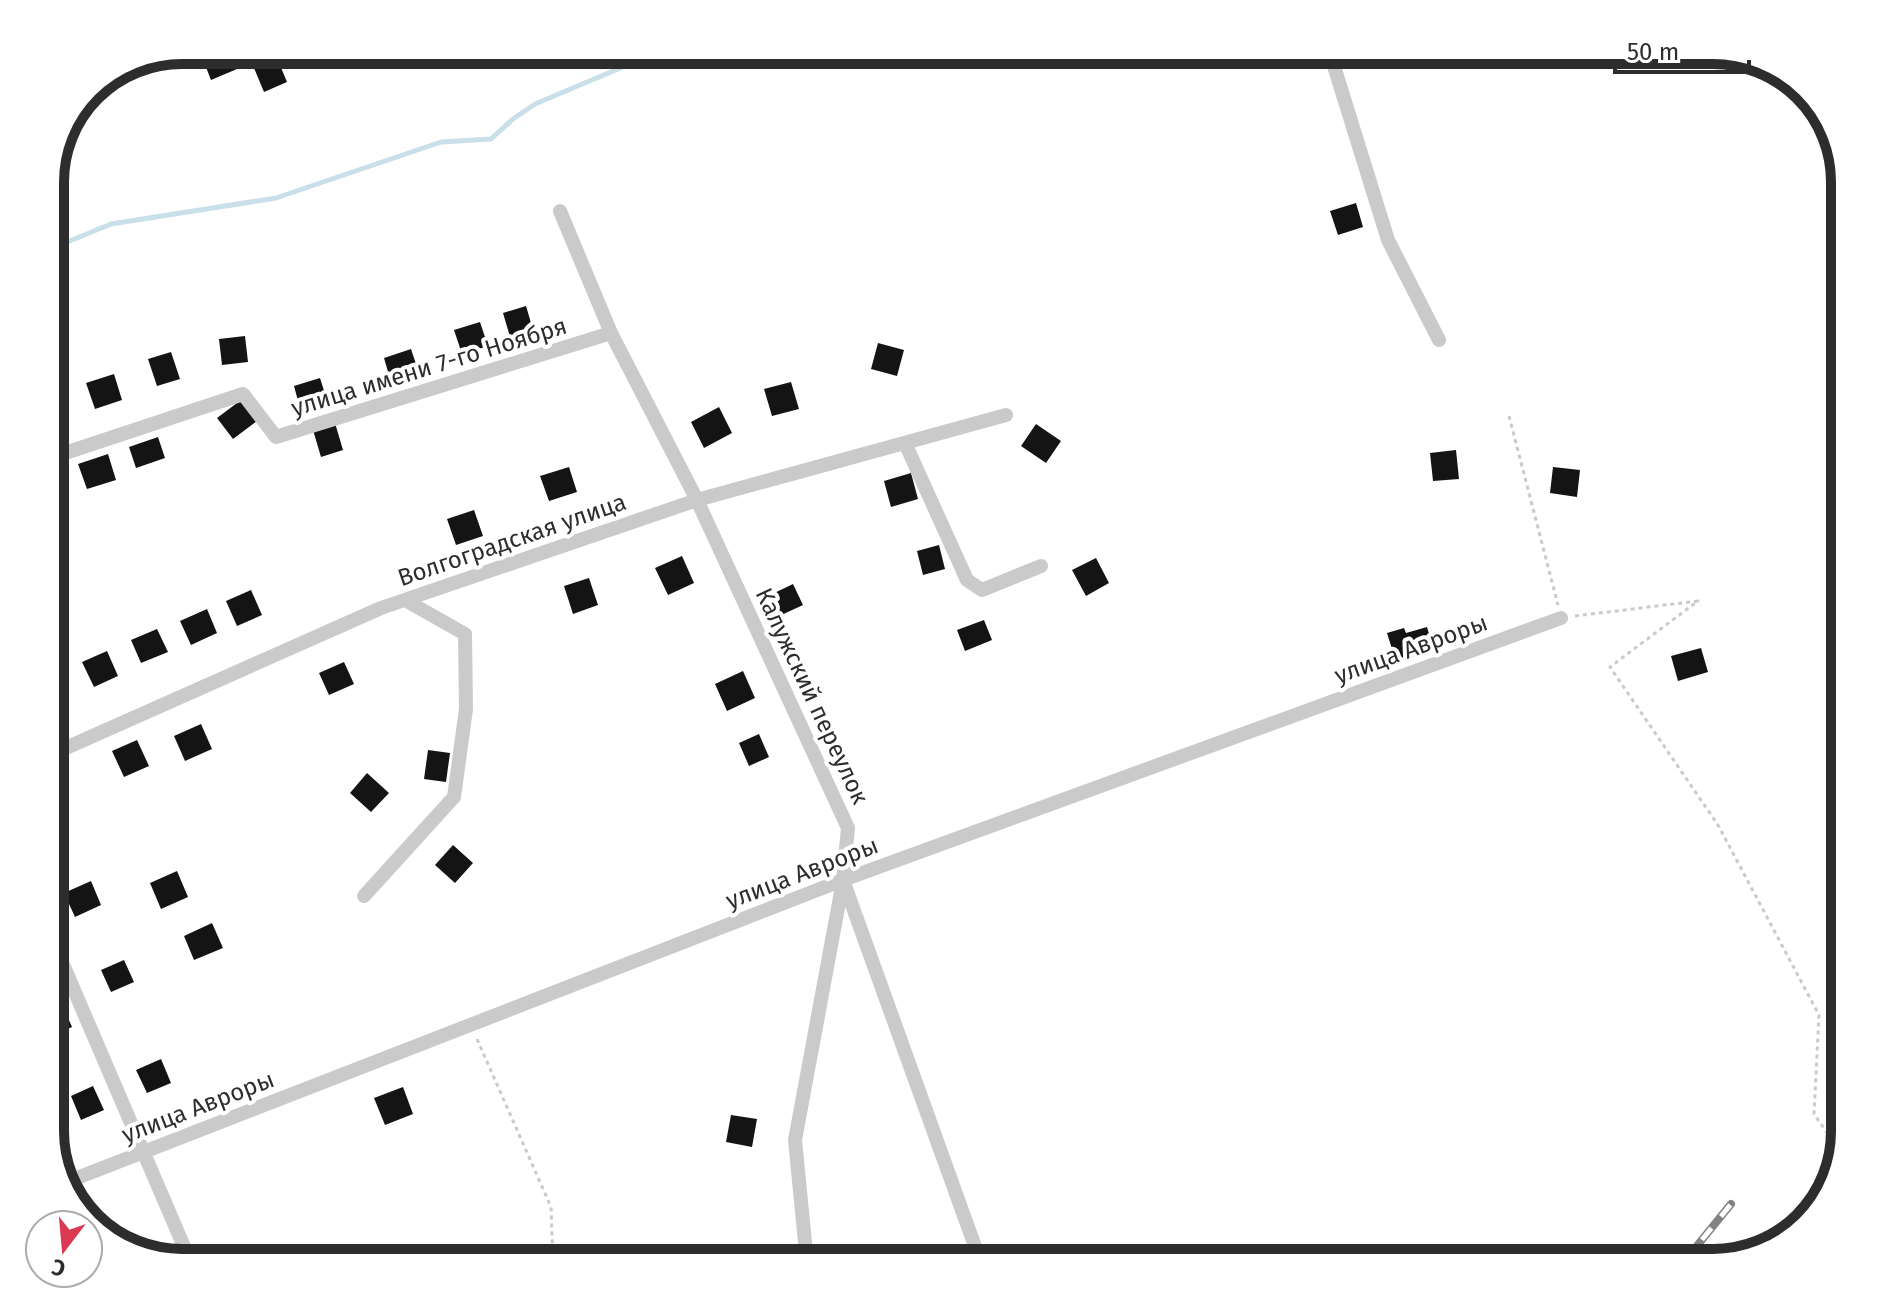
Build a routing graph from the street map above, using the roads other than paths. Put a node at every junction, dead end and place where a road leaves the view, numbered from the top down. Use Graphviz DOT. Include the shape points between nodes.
graph roads {
  1 [pos="1334,64"];
  2 [pos="560,211"];
  3 [pos="611,333"];
  4 [pos="1439,340"];
  5 [pos="1006,415"];
  6 [pos="905,443"];
  7 [pos="64,453"];
  8 [pos="697,500"];
  9 [pos="1041,566"];
  10 [pos="405,600"];
  11 [pos="1561,618"];
  12 [pos="64,749"];
  13 [pos="843,880"];
  14 [pos="364,896"];
  15 [pos="64,966"];
  16 [pos="144,1152"];
  17 [pos="74,1179"];
  18 [pos="185,1249"];
  19 [pos="806,1249"];
  20 [pos="976,1249"];
  1 -- 4 [label="street" via="1388,240"];
  2 -- 3 [label="street, Калужский переулок"];
  3 -- 7 [label="street, улица имени 7-го Ноября" via="276,437 243,394"];
  3 -- 8 [label="street, Калужский переулок"];
  5 -- 6 [label="street, Волгоградская улица"];
  6 -- 8 [label="street, Волгоградская улица"];
  6 -- 9 [label="street" via="967,580 982,590"];
  8 -- 10 [label="street, Волгоградская улица"];
  8 -- 13 [label="street, Калужский переулок" via="848,828"];
  10 -- 12 [label="street, Волгоградская улица"];
  10 -- 14 [label="street" via="465,634 466,709 454,797"];
  11 -- 13 [label="street, улица Авроры"];
  13 -- 16 [label="street, улица Авроры"];
  13 -- 19 [label="street" via="795,1140"];
  13 -- 20 [label="street, Калужский переулок"];
  15 -- 16 [label="street"];
  16 -- 17 [label="street, улица Авроры"];
  16 -- 18 [label="street"];
}
